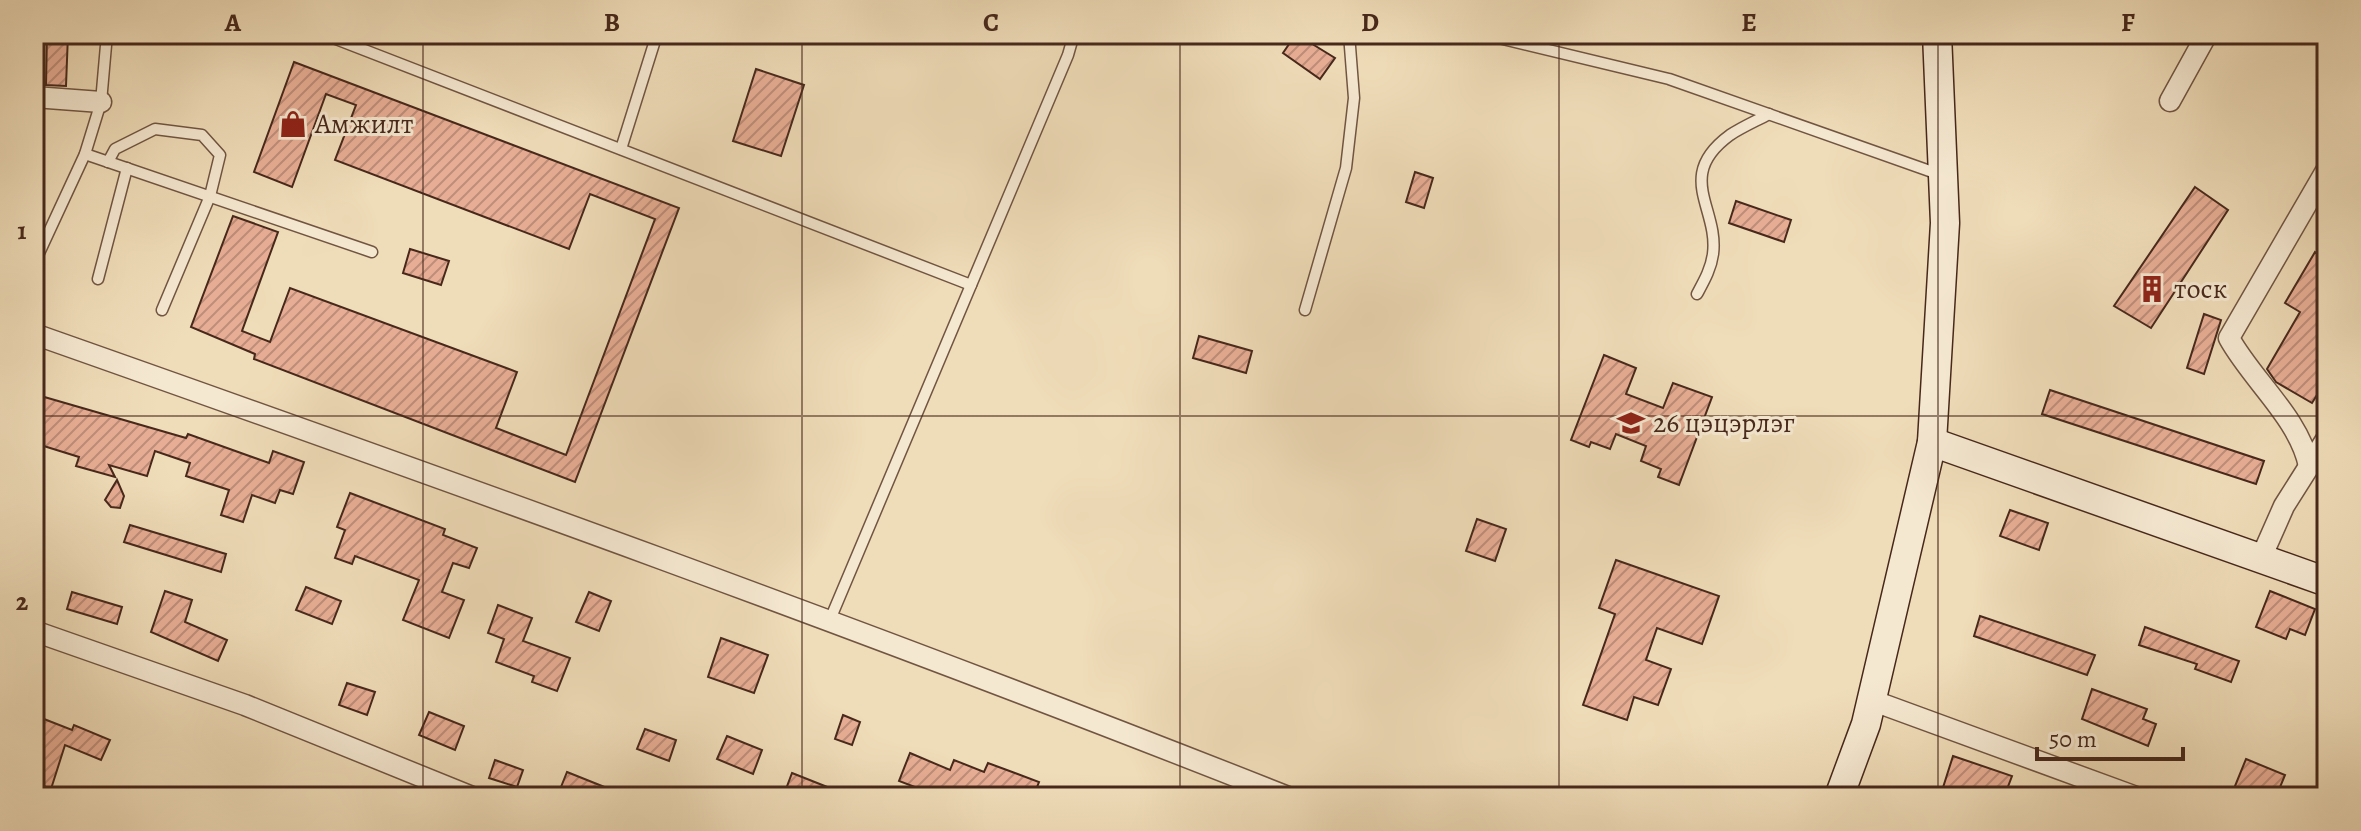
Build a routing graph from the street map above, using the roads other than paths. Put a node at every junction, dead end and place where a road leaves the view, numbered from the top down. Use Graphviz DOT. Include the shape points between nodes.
graph roads {
  1 [pos="107,34"];
  2 [pos="323,34"];
  3 [pos="657,34"];
  4 [pos="1074,34"];
  5 [pos="1349,34"];
  6 [pos="1482,34"];
  7 [pos="1937,34"];
  8 [pos="2207,34"];
  9 [pos="34,97"];
  10 [pos="2170,101"];
  11 [pos="101,102"];
  12 [pos="1769,114"];
  13 [pos="621,149"];
  14 [pos="85,154"];
  15 [pos="108,162"];
  16 [pos="127,168"];
  17 [pos="2327,169"];
  18 [pos="1943,176"];
  19 [pos="210,196"];
  20 [pos="372,252"];
  21 [pos="34,264"];
  22 [pos="98,279"];
  23 [pos="971,285"];
  24 [pos="1697,294"];
  25 [pos="162,310"];
  26 [pos="1305,310"];
  27 [pos="34,334"];
  28 [pos="2327,438"];
  29 [pos="1932,442"];
  30 [pos="2309,466"];
  31 [pos="2261,558"];
  32 [pos="2327,582"];
  33 [pos="829,622"];
  34 [pos="34,631"];
  35 [pos="1871,700"];
  36 [pos="472,797"];
  37 [pos="1288,797"];
  38 [pos="1839,797"];
  39 [pos="2136,797"];
  1 -- 11 [label="lane"];
  2 -- 13 [label="lane"];
  3 -- 13 [label="lane"];
  4 -- 23 [label="lane"];
  5 -- 26 [label="lane" via="1354,98 1346,168"];
  6 -- 12 [label="lane" via="1669,79"];
  7 -- 18 [label="main road"];
  8 -- 10 [label="street"];
  9 -- 11 [label="street"];
  11 -- 14 [label="lane"];
  12 -- 18 [label="lane"];
  12 -- 24 [label="lane" via="1730,135 1702,171 1702,199 1714,252"];
  13 -- 23 [label="lane"];
  14 -- 15 [label="lane"];
  14 -- 21 [label="lane"];
  15 -- 16 [label="lane"];
  15 -- 19 [label="lane" via="115,149 155,129 202,135 220,155"];
  16 -- 19 [label="lane"];
  16 -- 22 [label="lane"];
  17 -- 30 [label="street" via="2229,338 2293,429"];
  18 -- 29 [label="main road"];
  19 -- 20 [label="lane"];
  19 -- 25 [label="lane"];
  23 -- 33 [label="lane"];
  27 -- 33 [label="street"];
  28 -- 30 [label="street"];
  29 -- 31 [label="main road"];
  29 -- 35 [label="main road"];
  30 -- 31 [label="street"];
  31 -- 32 [label="main road"];
  33 -- 37 [label="street"];
  34 -- 36 [label="street" via="245,705"];
  35 -- 38 [label="main road"];
  35 -- 39 [label="street"];
}
